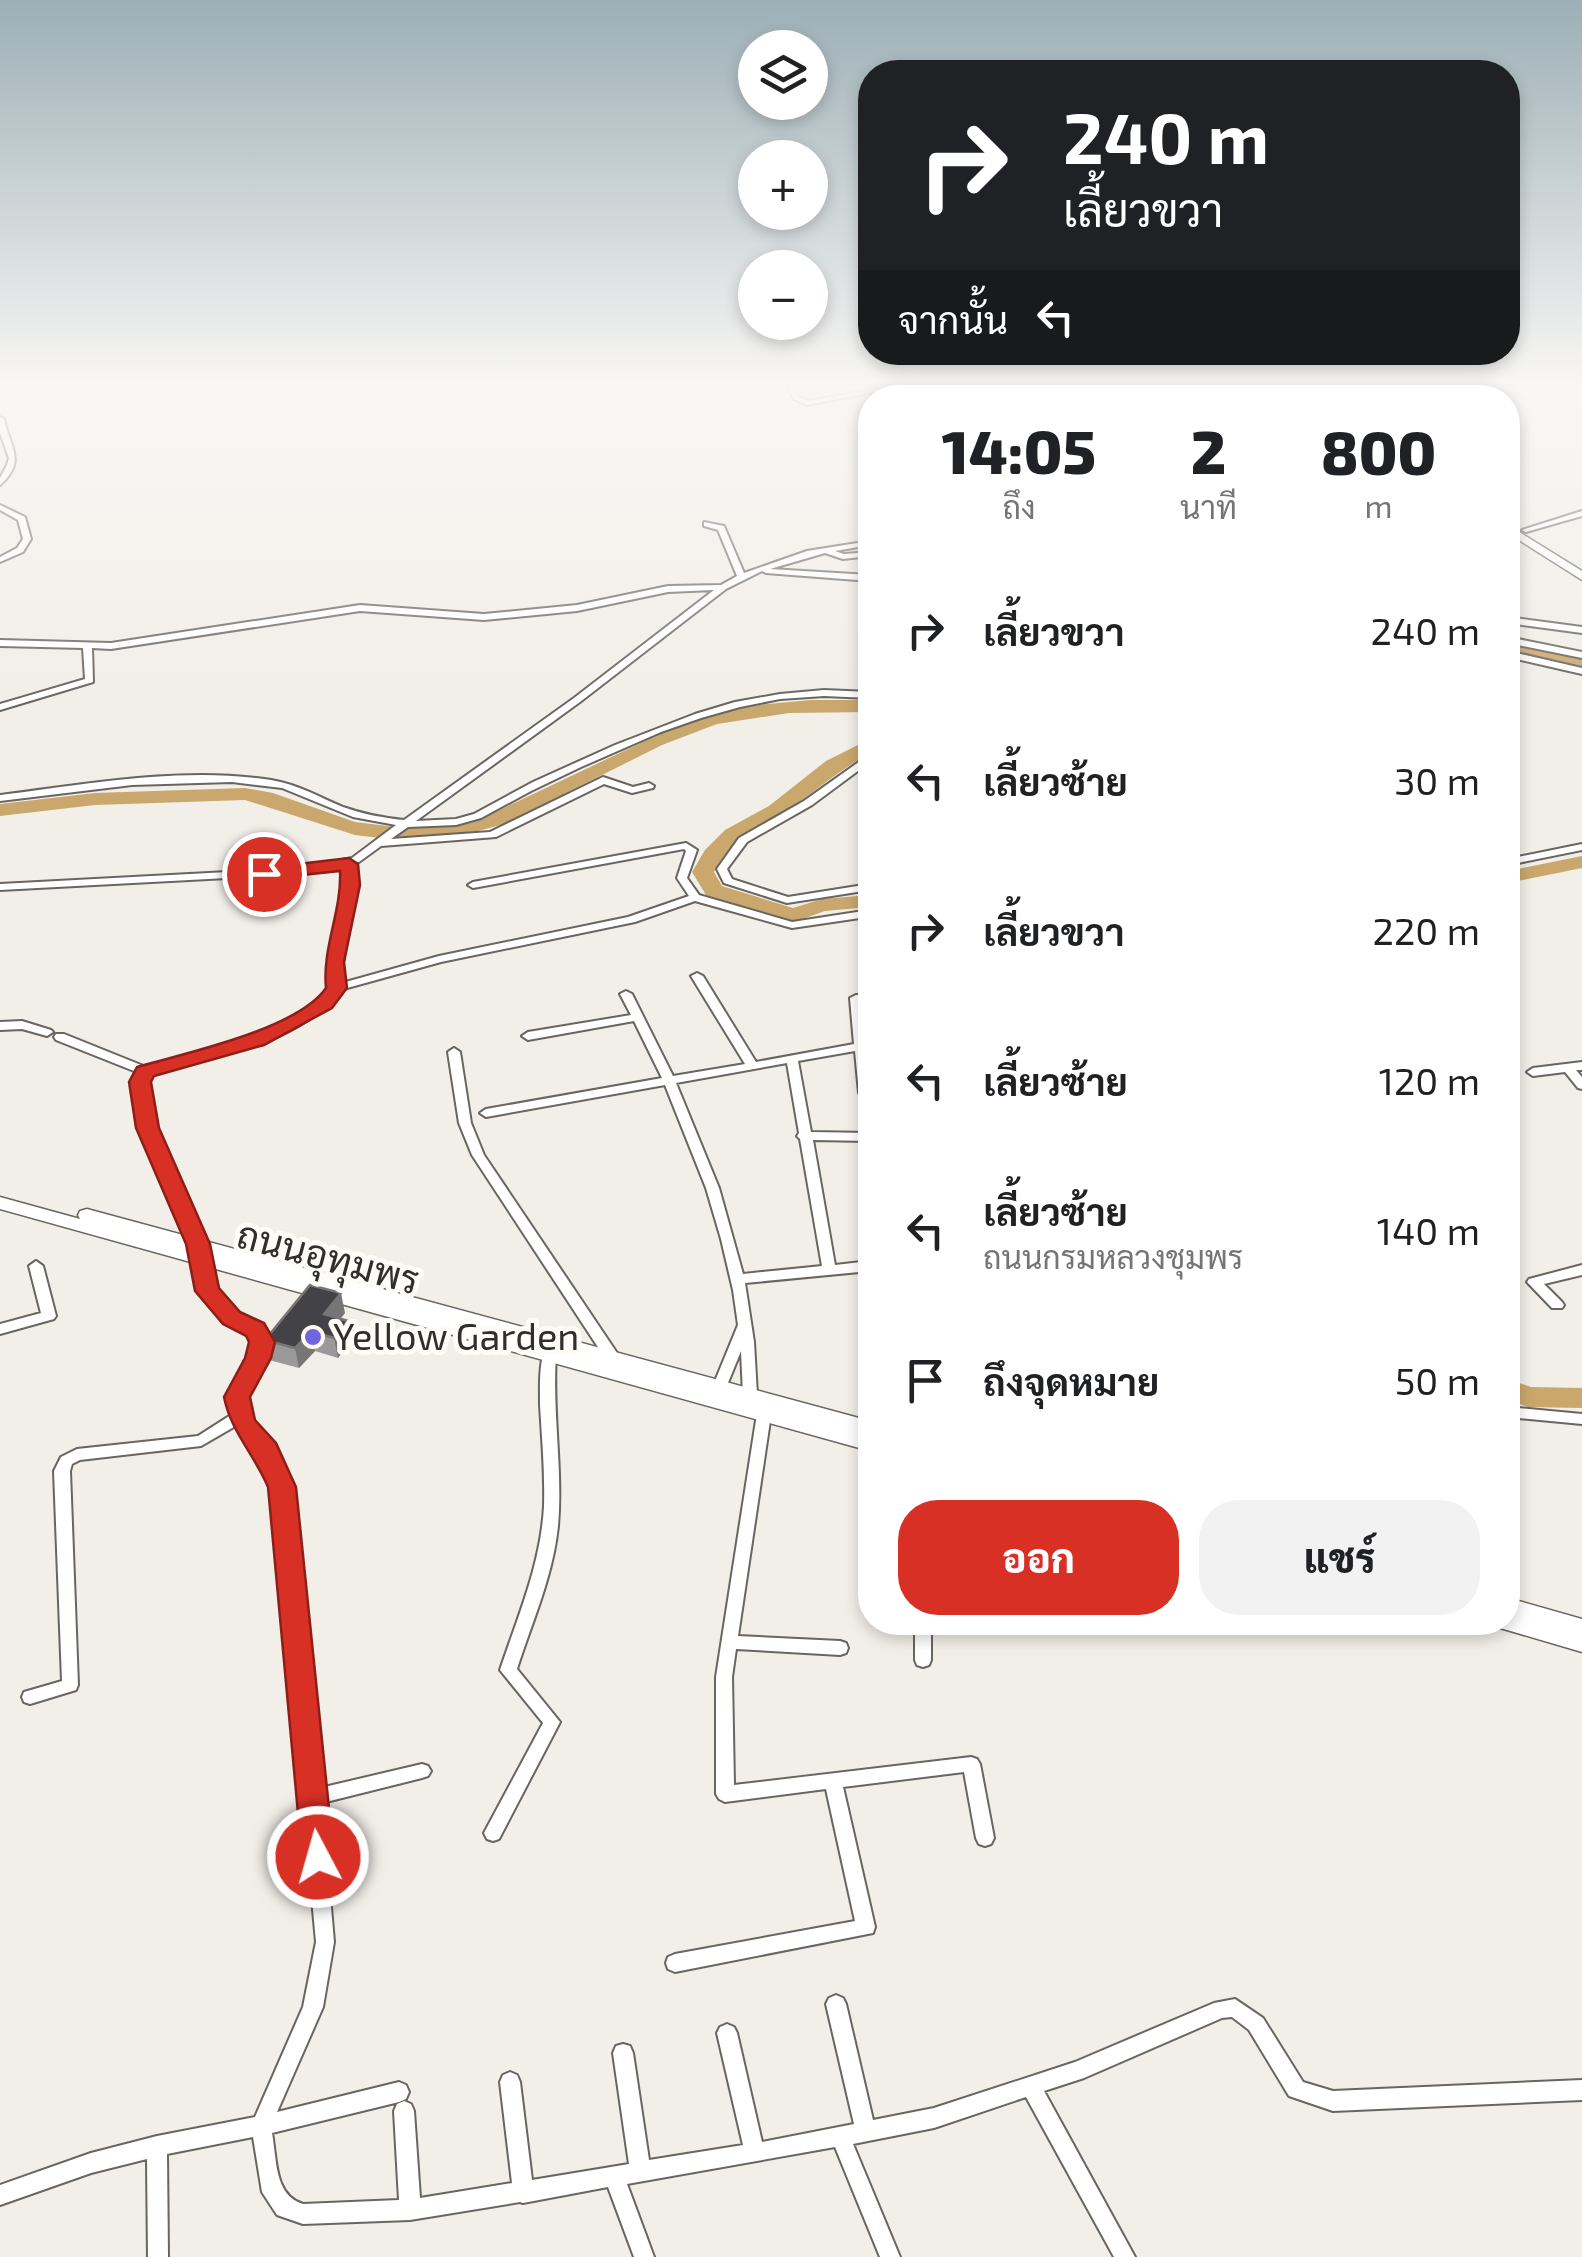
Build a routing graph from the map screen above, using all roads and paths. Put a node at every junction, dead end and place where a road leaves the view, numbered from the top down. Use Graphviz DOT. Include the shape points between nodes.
graph roads {
  1 [pos="0,507"];
  2 [pos="1582,513"];
  3 [pos="707,524"];
  4 [pos="1520,530"];
  5 [pos="1520,535"];
  6 [pos="1520,536"];
  7 [pos="858,545"];
  8 [pos="824,550"];
  9 [pos="858,555"];
  10 [pos="0,560"];
  11 [pos="1582,566"];
  12 [pos="759,570"];
  13 [pos="1582,576"];
  14 [pos="742,577"];
  15 [pos="858,577"];
  16 [pos="723,587"];
  17 [pos="1520,622"];
  18 [pos="1582,630"];
  19 [pos="1520,642"];
  20 [pos="0,643"];
  21 [pos="87,647"];
  22 [pos="1582,655"];
  23 [pos="1520,657"];
  24 [pos="1582,671"];
  25 [pos="858,696"];
  26 [pos="0,707"];
  27 [pos="858,766"];
  28 [pos="649,786"];
  29 [pos="0,798"];
  30 [pos="399,826"];
  31 [pos="380,841"];
  32 [pos="1582,847"];
  33 [pos="1520,860"];
  34 [pos="349,864"];
  35 [pos="473,886"];
  36 [pos="0,887"];
  37 [pos="858,888"];
  38 [pos="696,897"];
  39 [pos="858,915"];
  40 [pos="696,976"];
  41 [pos="336,988"];
  42 [pos="626,994"];
  43 [pos="638,1017"];
  44 [pos="0,1026"];
  45 [pos="528,1036"];
  46 [pos="858,1046"];
  47 [pos="454,1052"];
  48 [pos="792,1060"];
  49 [pos="753,1066"];
  50 [pos="1575,1067"];
  51 [pos="145,1072"];
  52 [pos="1533,1072"];
  53 [pos="672,1080"];
  54 [pos="1582,1085"];
  55 [pos="486,1113"];
  56 [pos="804,1136"];
  57 [pos="858,1136"];
  58 [pos="3,1203"];
  59 [pos="199,1252"];
  60 [pos="36,1266"];
  61 [pos="858,1267"];
  62 [pos="829,1270"];
  63 [pos="1582,1270"];
  64 [pos="739,1278"];
  65 [pos="1556,1305"];
  66 [pos="0,1329"];
  67 [pos="742,1329"];
  68 [pos="549,1355"];
  69 [pos="614,1360"];
  70 [pos="720,1386"];
  71 [pos="750,1395"];
  72 [pos="1520,1413"];
  73 [pos="764,1414"];
  74 [pos="240,1416"];
  75 [pos="1582,1419"];
  76 [pos="858,1426"];
  77 [pos="858,1440"];
  78 [pos="1520,1610"];
  79 [pos="1520,1625"];
  80 [pos="1582,1628"];
  81 [pos="923,1635"];
  82 [pos="730,1642"];
  83 [pos="1582,1643"];
  84 [pos="840,1648"];
  85 [pos="923,1660"];
  86 [pos="30,1698"];
  87 [pos="422,1771"];
  88 [pos="833,1782"];
  89 [pos="312,1798"];
  90 [pos="493,1833"];
  91 [pos="986,1838"];
  92 [pos="674,1962"];
  93 [pos="836,2004"];
  94 [pos="727,2033"];
  95 [pos="623,2053"];
  96 [pos="510,2082"];
  97 [pos="1032,2088"];
  98 [pos="1582,2090"];
  99 [pos="261,2126"];
  100 [pos="866,2132"];
  101 [pos="840,2138"];
  102 [pos="157,2146"];
  103 [pos="755,2154"];
  104 [pos="641,2173"];
  105 [pos="615,2178"];
  106 [pos="522,2193"];
  107 [pos="0,2195"];
  108 [pos="410,2210"];
  109 [pos="158,2257"];
  110 [pos="644,2257"];
  111 [pos="890,2257"];
  112 [pos="1125,2257"];
  1 -- 10 [label="street" via="22,519 27,539"];
  2 -- 4 [label="street"];
  3 -- 14 [label="street" via="721,528"];
  5 -- 11 [label="street"];
  6 -- 13 [label="street"];
  7 -- 8 [label="street"];
  8 -- 9 [label="street"];
  8 -- 12 [label="street"];
  12 -- 14 [label="street"];
  12 -- 15 [label="street"];
  14 -- 16 [label="street"];
  16 -- 21 [label="street" via="484,617 337,610"];
  16 -- 30 [label="street"];
  17 -- 18 [label="street"];
  19 -- 22 [label="street"];
  20 -- 21 [label="street"];
  21 -- 26 [label="street" via="90,680"];
  23 -- 24 [label="street"];
  25 -- 30 [label="street" via="703,711 474,818"];
  27 -- 37 [label="street" via="743,840 722,869 728,881 787,900"];
  28 -- 31 [label="street" via="632,790 603,780 492,835"];
  29 -- 30 [label="street" via="188,780 266,782"];
  30 -- 31 [label="street"];
  31 -- 34 [label="street"];
  32 -- 33 [label="street"];
  34 -- 36 [label="street"];
  34 -- 41 [label="street"];
  35 -- 38 [label="street" via="686,846 692,850 682,878"];
  38 -- 39 [label="street" via="792,925"];
  38 -- 41 [label="street" via="631,920"];
  40 -- 49 [label="street"];
  41 -- 51 [label="street" via="324,1004 257,1040"];
  42 -- 43 [label="street"];
  43 -- 45 [label="street"];
  43 -- 53 [label="street"];
  44 -- 51 [label="street" via="54,1035"];
  46 -- 48 [label="street"];
  47 -- 69 [label="street" via="465,1124 478,1155"];
  48 -- 49 [label="street"];
  48 -- 56 [label="street"];
  49 -- 53 [label="street"];
  50 -- 52 [label="street"];
  50 -- 54 [label="street"];
  51 -- 59 [label="street" via="140,1082 147,1128"];
  53 -- 55 [label="street"];
  53 -- 64 [label="street"];
  56 -- 57 [label="street"];
  56 -- 62 [label="street"];
  58 -- 59 [label="street, ถนนอุทุมพร"];
  59 -- 68 [label="street, ถนนอุทุมพร"];
  59 -- 69 [label="street, ถนนอุทุมพร"];
  59 -- 74 [label="street" via="211,1298 262,1342 239,1388"];
  60 -- 66 [label="street" via="48,1316"];
  61 -- 62 [label="street"];
  62 -- 64 [label="street"];
  63 -- 65 [label="street" via="1534,1282"];
  64 -- 67 [label="street"];
  67 -- 70 [label="street"];
  67 -- 71 [label="street" via="750,1347"];
  68 -- 73 [label="street, ถนนอุทุมพร"];
  68 -- 90 [label="street" via="550,1528 508,1670 552,1722"];
  69 -- 70 [label="street, ถนนอุทุมพร"];
  70 -- 71 [label="street, ถนนอุทุมพร"];
  71 -- 76 [label="street, ถนนอุทุมพร"];
  72 -- 75 [label="street"];
  73 -- 77 [label="street, ถนนอุทุมพร"];
  73 -- 82 [label="street"];
  74 -- 86 [label="street" via="201,1441 66,1461 70,1685"];
  74 -- 89 [label="street" via="266,1450 282,1487"];
  78 -- 80 [label="street"];
  79 -- 83 [label="street"];
  81 -- 85 [label="street"];
  82 -- 84 [label="street"];
  82 -- 88 [label="street" via="724,1677 726,1794"];
  87 -- 89 [label="street"];
  88 -- 91 [label="street" via="971,1764"];
  88 -- 92 [label="street" via="866,1927"];
  89 -- 99 [label="street" via="322,1971"];
  93 -- 100 [label="street"];
  94 -- 103 [label="street"];
  95 -- 104 [label="street"];
  96 -- 106 [label="street"];
  97 -- 98 [label="street" via="1235,2008 1256,2024 1286,2078 1314,2096"];
  97 -- 100 [label="street"];
  97 -- 112 [label="street"];
  99 -- 102 [label="street"];
  99 -- 108 [label="street" via="272,2192 284,2208 303,2214"];
  99 -- 108 [label="street" via="402,2101"];
  100 -- 101 [label="street"];
  101 -- 103 [label="street"];
  101 -- 111 [label="street"];
  102 -- 107 [label="street"];
  102 -- 109 [label="street"];
  103 -- 104 [label="street"];
  104 -- 105 [label="street"];
  105 -- 106 [label="street"];
  105 -- 110 [label="street"];
  106 -- 108 [label="street"];
}
